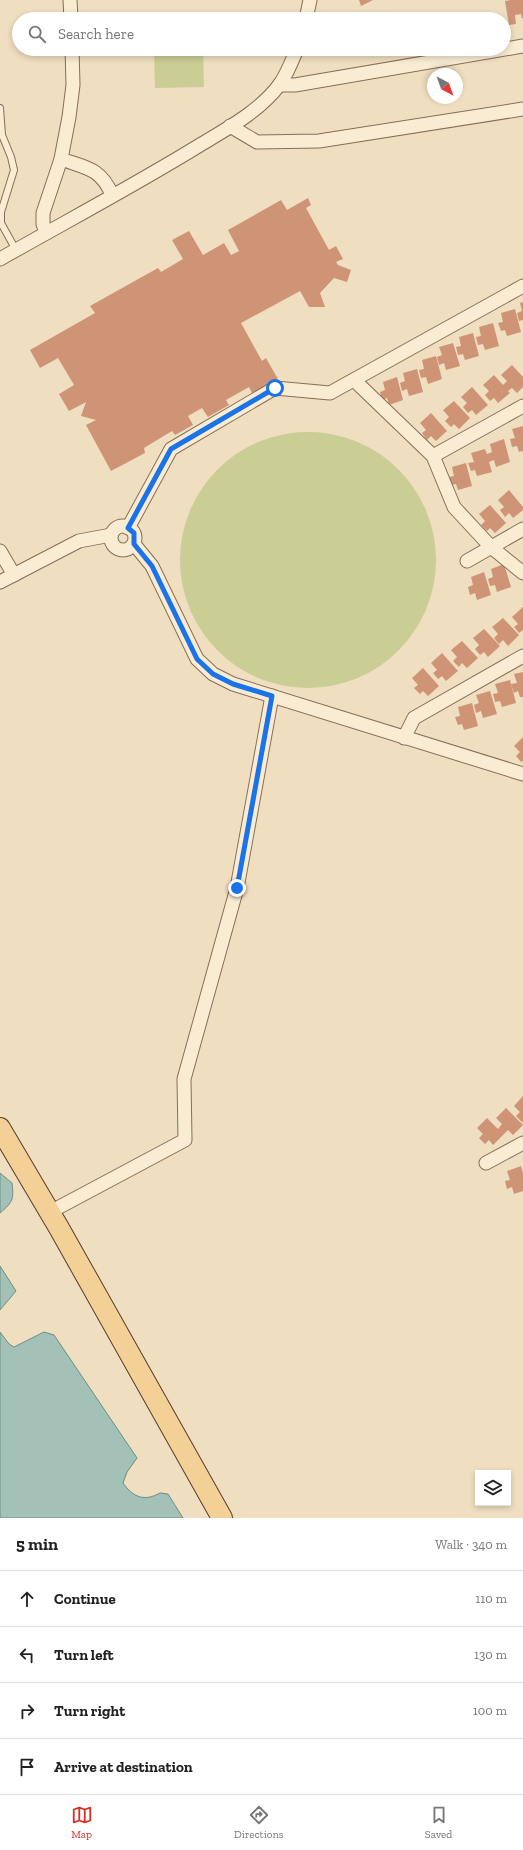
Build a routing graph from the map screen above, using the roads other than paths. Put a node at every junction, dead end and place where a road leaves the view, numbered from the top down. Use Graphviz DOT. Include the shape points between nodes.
graph roads {
  1 [pos="70,0"];
  2 [pos="310,0"];
  3 [pos="71,12"];
  4 [pos="307,12"];
  5 [pos="523,46"];
  6 [pos="511,48"];
  7 [pos="72,56"];
  8 [pos="294,56"];
  9 [pos="465,56"];
  10 [pos="279,85"];
  11 [pos="0,108"];
  12 [pos="523,108"];
  13 [pos="230,126"];
  14 [pos="61,159"];
  15 [pos="112,195"];
  16 [pos="46,233"];
  17 [pos="16,250"];
  18 [pos="0,258"];
  19 [pos="523,286"];
  20 [pos="354,380"];
  21 [pos="523,406"];
  22 [pos="433,456"];
  23 [pos="128,528"];
  24 [pos="523,530"];
  25 [pos="112,535"];
  26 [pos="134,544"];
  27 [pos="491,547"];
  28 [pos="0,551"];
  29 [pos="467,561"];
  30 [pos="523,573"];
  31 [pos="14,575"];
  32 [pos="0,582"];
  33 [pos="523,656"];
  34 [pos="272,696"];
  35 [pos="404,738"];
  36 [pos="523,774"];
  37 [pos="0,1128"];
  38 [pos="523,1143"];
  39 [pos="486,1162"];
  40 [pos="50,1212"];
  41 [pos="222,1518"];
  1 -- 3 [label="street"];
  2 -- 4 [label="street"];
  5 -- 6 [label="street"];
  7 -- 14 [label="street" via="73,85"];
  8 -- 10 [label="street"];
  9 -- 10 [label="street" via="295,85"];
  10 -- 13 [label="street" via="257,107"];
  11 -- 17 [label="lane" via="2,134 14,170 1,212 1,223"];
  12 -- 13 [label="street" via="319,141 257,142"];
  13 -- 15 [label="street" via="181,157"];
  14 -- 15 [label="street" via="93,170 101,176"];
  14 -- 16 [label="street" via="43,213"];
  15 -- 16 [label="street"];
  16 -- 17 [label="street"];
  17 -- 18 [label="street"];
  19 -- 20 [label="street"];
  20 -- 22 [label="street"];
  20 -- 23 [label="street" via="330,393 275,388 171,449"];
  21 -- 22 [label="street"];
  22 -- 27 [label="street" via="454,507"];
  23 -- 25 [label="street" via="116,528"];
  23 -- 26 [label="street" via="134,533"];
  24 -- 27 [label="street"];
  25 -- 26 [label="street" via="112,543 118,549 129,549"];
  25 -- 31 [label="street" via="79,541"];
  26 -- 34 [label="street" via="152,566 197,659 213,674 233,684"];
  27 -- 29 [label="street"];
  27 -- 30 [label="street"];
  28 -- 31 [label="street"];
  31 -- 32 [label="street"];
  33 -- 35 [label="street" via="414,718"];
  34 -- 35 [label="street"];
  34 -- 40 [label="street" via="237,888 184,1080 186,1140"];
  35 -- 36 [label="street"];
  37 -- 40 [label="main road"];
  38 -- 39 [label="street"];
  40 -- 41 [label="main road"];
}
